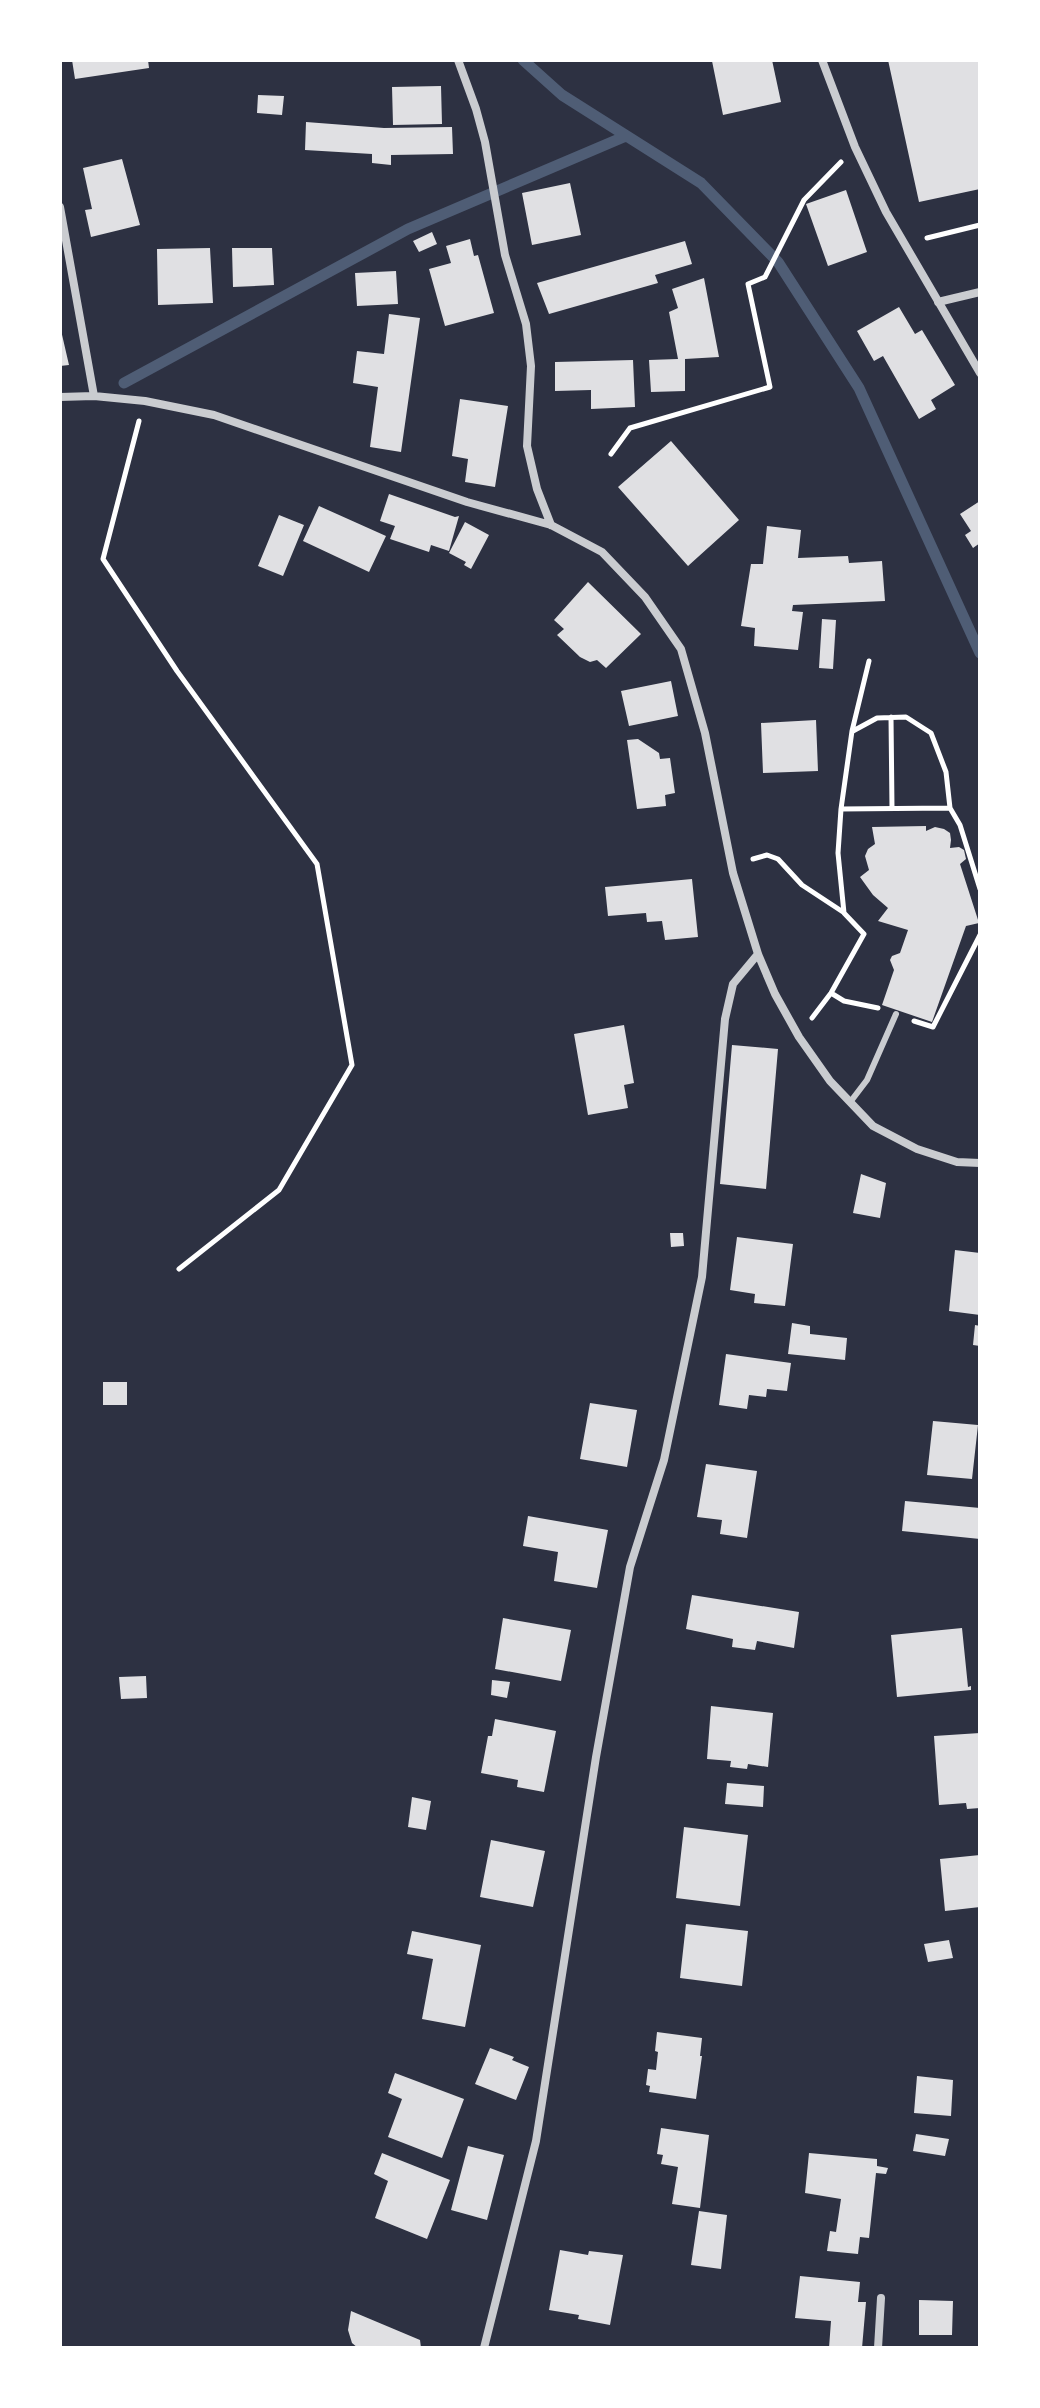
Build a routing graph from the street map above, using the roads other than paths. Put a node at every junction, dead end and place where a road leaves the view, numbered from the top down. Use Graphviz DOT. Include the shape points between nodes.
graph roads {
  1 [pos="458,60"];
  2 [pos="822,60"];
  3 [pos="60,207"];
  4 [pos="980,292"];
  5 [pos="938,302"];
  6 [pos="980,373"];
  7 [pos="94,396"];
  8 [pos="60,397"];
  9 [pos="551,525"];
  10 [pos="758,954"];
  11 [pos="896,1014"];
  12 [pos="851,1101"];
  13 [pos="980,1163"];
  14 [pos="881,2298"];
  15 [pos="484,2348"];
  16 [pos="878,2348"];
  1 -- 9 [label="street" via="485,142 505,255 526,324 531,366 527,446"];
  2 -- 5 [label="street" via="855,147"];
  3 -- 7 [label="street"];
  4 -- 5 [label="street"];
  5 -- 6 [label="street"];
  7 -- 8 [label="street"];
  7 -- 9 [label="street" via="214,415 467,502"];
  9 -- 10 [label="street" via="602,552 645,597 681,649 705,733 733,873"];
  10 -- 12 [label="street" via="799,1037"];
  10 -- 15 [label="street" via="733,984 725,1019 702,1277 664,1460 630,1567 536,2141"];
  11 -- 12 [label="lane" via="867,1080"];
  12 -- 13 [label="street" via="873,1126 917,1149 957,1162"];
  14 -- 16 [label="street"];
}
